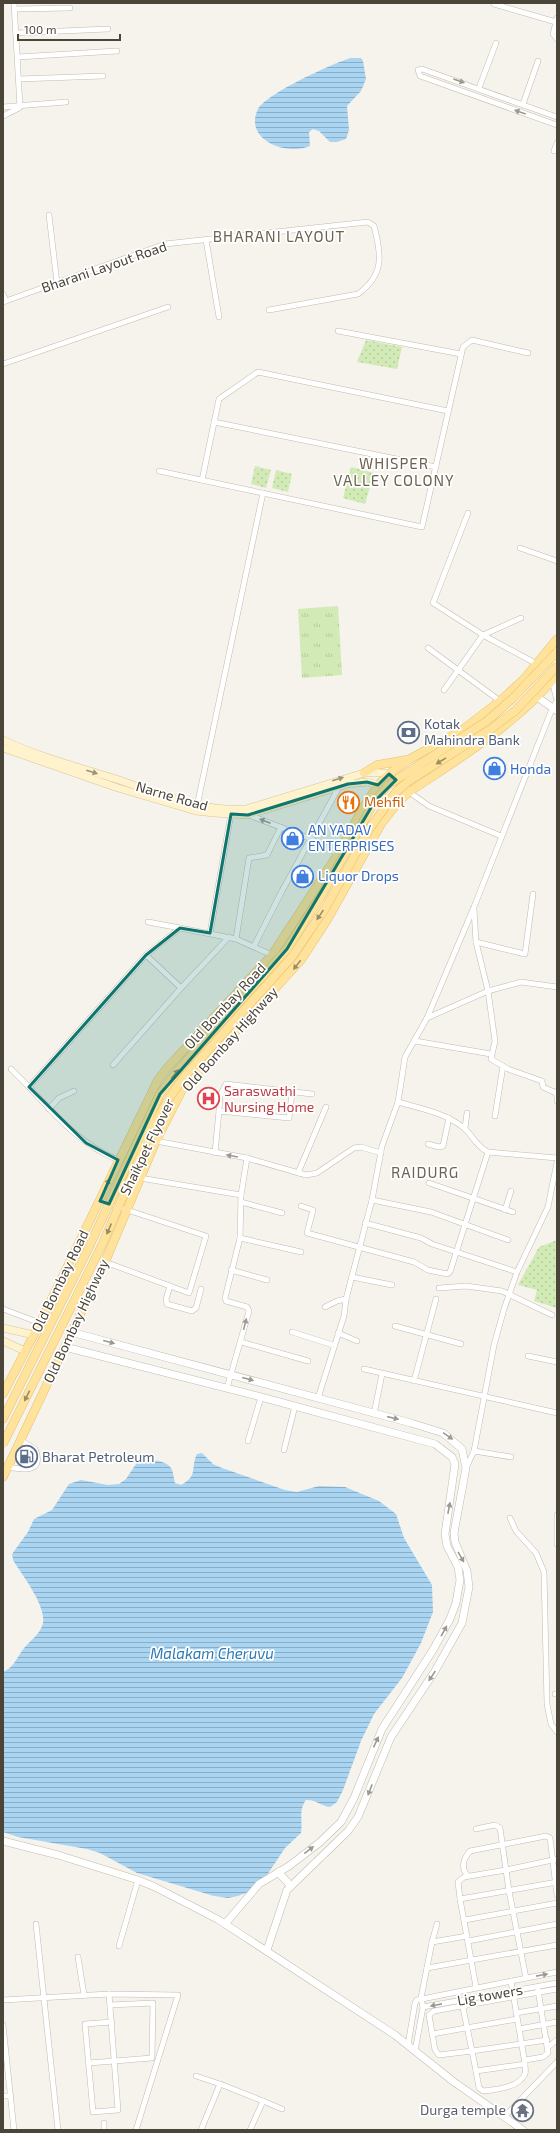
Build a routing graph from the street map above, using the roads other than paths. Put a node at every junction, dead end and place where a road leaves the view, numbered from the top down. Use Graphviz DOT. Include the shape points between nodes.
graph roads {
  1 [pos="494,4"];
  2 [pos="14,6"];
  3 [pos="70,8"];
  4 [pos="556,20"];
  5 [pos="108,30"];
  6 [pos="16,32"];
  7 [pos="557,38"];
  8 [pos="496,43"];
  9 [pos="117,51"];
  10 [pos="18,57"];
  11 [pos="538,61"];
  12 [pos="103,76"];
  13 [pos="18,79"];
  14 [pos="479,88"];
  15 [pos="66,102"];
  16 [pos="523,104"];
  17 [pos="3,107"];
  18 [pos="20,107"];
  19 [pos="3,116"];
  20 [pos="557,117"];
  21 [pos="557,125"];
  22 [pos="557,143"];
  23 [pos="554,151"];
  24 [pos="49,215"];
  25 [pos="206,240"];
  26 [pos="57,283"];
  27 [pos="3,294"];
  28 [pos="4,301"];
  29 [pos="168,307"];
  30 [pos="269,310"];
  31 [pos="219,317"];
  32 [pos="338,331"];
  33 [pos="528,353"];
  34 [pos="461,354"];
  35 [pos="3,364"];
  36 [pos="448,411"];
  37 [pos="214,422"];
  38 [pos="436,467"];
  39 [pos="159,471"];
  40 [pos="202,480"];
  41 [pos="263,493"];
  42 [pos="468,513"];
  43 [pos="520,548"];
  44 [pos="557,561"];
  45 [pos="521,618"];
  46 [pos="483,636"];
  47 [pos="557,639"];
  48 [pos="428,648"];
  49 [pos="557,652"];
  50 [pos="535,663"];
  51 [pos="557,666"];
  52 [pos="459,670"];
  53 [pos="556,675"];
  54 [pos="444,690"];
  55 [pos="537,697"];
  56 [pos="557,697"];
  57 [pos="500,701"];
  58 [pos="557,701"];
  59 [pos="554,710"];
  60 [pos="3,740"];
  61 [pos="3,748"];
  62 [pos="408,760"];
  63 [pos="364,773"];
  64 [pos="390,774"];
  65 [pos="378,785"];
  66 [pos="339,786"];
  67 [pos="409,792"];
  68 [pos="197,806"];
  69 [pos="231,814"];
  70 [pos="248,814"];
  71 [pos="281,827"];
  72 [pos="501,836"];
  73 [pos="311,839"];
  74 [pos="338,854"];
  75 [pos="533,894"];
  76 [pos="474,907"];
  77 [pos="148,922"];
  78 [pos="180,928"];
  79 [pos="210,933"];
  80 [pos="229,937"];
  81 [pos="236,939"];
  82 [pos="476,942"];
  83 [pos="254,946"];
  84 [pos="146,955"];
  85 [pos="272,956"];
  86 [pos="557,987"];
  87 [pos="182,988"];
  88 [pos="488,991"];
  89 [pos="427,1018"];
  90 [pos="414,1041"];
  91 [pos="491,1054"];
  92 [pos="113,1065"];
  93 [pos="503,1066"];
  94 [pos="11,1069"];
  95 [pos="29,1087"];
  96 [pos="74,1091"];
  97 [pos="557,1091"];
  98 [pos="292,1093"];
  99 [pos="312,1094"];
  100 [pos="557,1101"];
  101 [pos="398,1102"];
  102 [pos="326,1107"];
  103 [pos="49,1109"];
  104 [pos="219,1111"];
  105 [pos="467,1113"];
  106 [pos="495,1116"];
  107 [pos="449,1118"];
  108 [pos="464,1128"];
  109 [pos="156,1141"];
  110 [pos="428,1144"];
  111 [pos="488,1152"];
  112 [pos="215,1153"];
  113 [pos="381,1153"];
  114 [pos="247,1158"];
  115 [pos="557,1158"];
  116 [pos="118,1160"];
  117 [pos="557,1165"];
  118 [pos="298,1173"];
  119 [pos="140,1178"];
  120 [pos="428,1183"];
  121 [pos="511,1191"];
  122 [pos="241,1195"];
  123 [pos="472,1199"];
  124 [pos="372,1200"];
  125 [pos="100,1201"];
  126 [pos="241,1202"];
  127 [pos="301,1206"];
  128 [pos="127,1209"];
  129 [pos="505,1210"];
  130 [pos="513,1212"];
  131 [pos="282,1213"];
  132 [pos="365,1223"];
  133 [pos="464,1225"];
  134 [pos="240,1238"];
  135 [pos="508,1240"];
  136 [pos="359,1248"];
  137 [pos="456,1251"];
  138 [pos="301,1252"];
  139 [pos="104,1262"];
  140 [pos="231,1270"];
  141 [pos="517,1272"];
  142 [pos="352,1278"];
  143 [pos="267,1280"];
  144 [pos="392,1285"];
  145 [pos="170,1286"];
  146 [pos="202,1288"];
  147 [pos="439,1288"];
  148 [pos="509,1294"];
  149 [pos="346,1299"];
  150 [pos="436,1299"];
  151 [pos="325,1307"];
  152 [pos="3,1309"];
  153 [pos="552,1315"];
  154 [pos="40,1323"];
  155 [pos="395,1326"];
  156 [pos="3,1328"];
  157 [pos="71,1332"];
  158 [pos="292,1332"];
  159 [pos="338,1333"];
  160 [pos="34,1335"];
  161 [pos="426,1336"];
  162 [pos="3,1341"];
  163 [pos="357,1341"];
  164 [pos="241,1342"];
  165 [pos="461,1344"];
  166 [pos="333,1345"];
  167 [pos="65,1347"];
  168 [pos="25,1351"];
  169 [pos="528,1356"];
  170 [pos="308,1361"];
  171 [pos="557,1362"];
  172 [pos="364,1369"];
  173 [pos="382,1374"];
  174 [pos="231,1375"];
  175 [pos="414,1381"];
  176 [pos="227,1388"];
  177 [pos="3,1394"];
  178 [pos="261,1397"];
  179 [pos="484,1397"];
  180 [pos="318,1398"];
  181 [pos="295,1406"];
  182 [pos="557,1413"];
  183 [pos="374,1414"];
  184 [pos="3,1419"];
  185 [pos="20,1440"];
  186 [pos="248,1441"];
  187 [pos="3,1444"];
  188 [pos="284,1450"];
  189 [pos="474,1450"];
  190 [pos="511,1457"];
  191 [pos="8,1467"];
  192 [pos="466,1468"];
  193 [pos="3,1477"];
  194 [pos="557,1515"];
  195 [pos="510,1518"];
  196 [pos="454,1533"];
  197 [pos="445,1534"];
  198 [pos="557,1544"];
  199 [pos="460,1580"];
  200 [pos="468,1580"];
  201 [pos="557,1732"];
  202 [pos="341,1822"];
  203 [pos="476,1829"];
  204 [pos="348,1831"];
  205 [pos="3,1842"];
  206 [pos="503,1845"];
  207 [pos="555,1859"];
  208 [pos="506,1870"];
  209 [pos="278,1872"];
  210 [pos="468,1876"];
  211 [pos="138,1880"];
  212 [pos="556,1882"];
  213 [pos="291,1886"];
  214 [pos="509,1891"];
  215 [pos="557,1895"];
  216 [pos="460,1899"];
  217 [pos="557,1903"];
  218 [pos="513,1911"];
  219 [pos="465,1920"];
  220 [pos="36,1924"];
  221 [pos="225,1924"];
  222 [pos="437,1924"];
  223 [pos="557,1924"];
  224 [pos="517,1932"];
  225 [pos="468,1938"];
  226 [pos="432,1942"];
  227 [pos="557,1945"];
  228 [pos="118,1946"];
  229 [pos="267,1950"];
  230 [pos="521,1952"];
  231 [pos="78,1957"];
  232 [pos="472,1960"];
  233 [pos="427,1968"];
  234 [pos="557,1972"];
  235 [pos="526,1978"];
  236 [pos="510,1981"];
  237 [pos="557,1983"];
  238 [pos="476,1987"];
  239 [pos="557,1989"];
  240 [pos="537,1990"];
  241 [pos="110,1994"];
  242 [pos="513,1994"];
  243 [pos="84,1995"];
  244 [pos="44,1997"];
  245 [pos="421,1998"];
  246 [pos="3,2000"];
  247 [pos="462,2003"];
  248 [pos="110,2005"];
  249 [pos="557,2006"];
  250 [pos="423,2007"];
  251 [pos="541,2009"];
  252 [pos="517,2016"];
  253 [pos="112,2022"];
  254 [pos="557,2022"];
  255 [pos="544,2024"];
  256 [pos="3,2025"];
  257 [pos="467,2028"];
  258 [pos="519,2029"];
  259 [pos="432,2034"];
  260 [pos="547,2040"];
  261 [pos="557,2040"];
  262 [pos="522,2044"];
  263 [pos="408,2045"];
  264 [pos="548,2047"];
  265 [pos="4,2048"];
  266 [pos="415,2051"];
  267 [pos="472,2051"];
  268 [pos="114,2062"];
  269 [pos="525,2062"];
  270 [pos="557,2062"];
  271 [pos="89,2063"];
  272 [pos="476,2071"];
  273 [pos="196,2076"];
  274 [pos="220,2084"];
  275 [pos="3,2096"];
  276 [pos="11,2096"];
  277 [pos="263,2101"];
  278 [pos="282,2109"];
  279 [pos="505,2116"];
  280 [pos="104,2123"];
  281 [pos="14,2130"];
  282 [pos="58,2130"];
  283 [pos="104,2130"];
  284 [pos="136,2130"];
  285 [pos="201,2130"];
  286 [pos="250,2130"];
  287 [pos="523,2130"];
  1 -- 4 [label="street"];
  2 -- 3 [label="street"];
  2 -- 6 [label="street"];
  4 -- 7 [label="street" via="554,34"];
  5 -- 6 [label="street"];
  6 -- 10 [label="street"];
  8 -- 14 [label="street"];
  9 -- 10 [label="street"];
  10 -- 13 [label="street"];
  11 -- 16 [label="street"];
  12 -- 13 [label="street"];
  13 -- 18 [label="street"];
  14 -- 16 [label="street"];
  21 -- 14 [label="street, one-way" via="420,76 418,70 422,68"];
  15 -- 18 [label="street"];
  16 -- 20 [label="street"];
  17 -- 18 [label="street"];
  18 -- 19 [label="street"];
  22 -- 23 [label="street"];
  24 -- 26 [label="street"];
  25 -- 26 [label="street, Bharani Layout Road" via="165,244"];
  25 -- 30 [label="street, Bharani Layout Road" via="368,222 374,226 380,248 377,274 369,286 358,294"];
  25 -- 31 [label="street"];
  26 -- 28 [label="street, Bharani Layout Road"];
  27 -- 28 [label="street"];
  29 -- 35 [label="street"];
  32 -- 34 [label="street"];
  33 -- 34 [label="street" via="472,340 463,347"];
  34 -- 36 [label="street"];
  36 -- 37 [label="street" via="258,372 219,399"];
  36 -- 38 [label="street"];
  37 -- 38 [label="street"];
  37 -- 40 [label="street"];
  38 -- 41 [label="street" via="422,527"];
  39 -- 40 [label="street"];
  40 -- 41 [label="street"];
  41 -- 68 [label="street"];
  42 -- 46 [label="street" via="433,603"];
  43 -- 44 [label="street"];
  45 -- 46 [label="street"];
  46 -- 50 [label="street"];
  46 -- 52 [label="street"];
  47 -- 50 [label="main road"];
  48 -- 52 [label="street"];
  184 -- 49 [label="main road, Shaikpet Flyover, one-way, bridge" via="89,1247 160,1094 178,1070 287,949 321,896 375,801 388,785 487,721"];
  50 -- 57 [label="main road, Old Bombay Road" via="524,679"];
  51 -- 187 [label="main road, Shaikpet Flyover, one-way, bridge" via="510,714 491,729 410,780 396,792 370,828 326,907 291,958 184,1077 152,1129 102,1244"];
  52 -- 54 [label="street"];
  52 -- 57 [label="street"];
  53 -- 55 [label="main road, Old Bombay Highway"];
  53 -- 56 [label="street" via="554,684"];
  55 -- 59 [label="street"];
  55 -- 67 [label="main road, Old Bombay Highway" via="501,730"];
  57 -- 62 [label="main road, Old Bombay Road" via="461,731"];
  58 -- 59 [label="street"];
  59 -- 72 [label="street"];
  60 -- 68 [label="main road, Narne Road, one-way" via="61,762"];
  61 -- 69 [label="main road, Narne Road" via="118,788 196,810"];
  62 -- 63 [label="main road" via="377,765"];
  62 -- 64 [label="main road, Old Bombay Road"];
  63 -- 64 [label="main road, Narne Road" via="381,771"];
  68 -- 63 [label="main road, Narne Road, one-way" via="228,810 246,809"];
  64 -- 65 [label="main road, Old Bombay Road"];
  64 -- 67 [label="main road"];
  65 -- 66 [label="main road, Narne Road" via="366,782"];
  65 -- 74 [label="main road, Old Bombay Road"];
  66 -- 70 [label="main road, Narne Road"];
  66 -- 73 [label="street"];
  67 -- 72 [label="street" via="429,806"];
  67 -- 109 [label="main road, Old Bombay Highway, one-way" via="381,824 327,920 301,960 182,1090"];
  69 -- 70 [label="main road, Narne Road"];
  69 -- 79 [label="street"];
  71 -- 70 [label="street, one-way"];
  71 -- 73 [label="street"];
  71 -- 81 [label="street" via="267,855 249,858"];
  72 -- 76 [label="street"];
  73 -- 74 [label="street"];
  73 -- 83 [label="street"];
  74 -- 85 [label="main road, Old Bombay Road"];
  75 -- 82 [label="street" via="525,954"];
  76 -- 82 [label="street"];
  76 -- 89 [label="street"];
  77 -- 78 [label="street"];
  78 -- 79 [label="street"];
  78 -- 84 [label="street"];
  79 -- 80 [label="street"];
  80 -- 81 [label="street"];
  80 -- 87 [label="street"];
  81 -- 83 [label="street"];
  82 -- 88 [label="street"];
  83 -- 85 [label="street"];
  84 -- 87 [label="street"];
  84 -- 95 [label="street"];
  85 -- 116 [label="main road, Old Bombay Road" via="158,1080"];
  86 -- 88 [label="street" via="521,982"];
  87 -- 92 [label="street"];
  88 -- 89 [label="street"];
  88 -- 91 [label="street" via="495,1041"];
  89 -- 90 [label="street"];
  90 -- 91 [label="street"];
  90 -- 101 [label="street" via="405,1057"];
  91 -- 93 [label="street" via="491,1059"];
  93 -- 97 [label="street" via="542,1081 543,1088"];
  93 -- 106 [label="street"];
  94 -- 95 [label="street"];
  95 -- 103 [label="street"];
  96 -- 103 [label="street" via="59,1098"];
  97 -- 100 [label="street"];
  98 -- 99 [label="street"];
  98 -- 104 [label="street" via="226,1084 220,1096"];
  98 -- 104 [label="street" via="289,1118"];
  101 -- 107 [label="street"];
  101 -- 113 [label="street"];
  102 -- 118 [label="street"];
  103 -- 116 [label="street" via="86,1143"];
  104 -- 112 [label="street"];
  105 -- 108 [label="street"];
  107 -- 108 [label="street"];
  107 -- 110 [label="street" via="443,1146"];
  108 -- 111 [label="street" via="480,1147"];
  109 -- 112 [label="street"];
  109 -- 119 [label="main road, Old Bombay Highway"];
  111 -- 115 [label="street"];
  111 -- 123 [label="street"];
  114 -- 112 [label="street, one-way"];
  113 -- 118 [label="street" via="361,1147 354,1148 317,1172 306,1175"];
  113 -- 124 [label="street"];
  114 -- 118 [label="street"];
  114 -- 122 [label="street"];
  125 -- 116 [label="main road, Old Bombay Road, one-way"];
  117 -- 141 [label="street" via="548,1207"];
  119 -- 122 [label="street"];
  119 -- 128 [label="main road, Old Bombay Highway"];
  120 -- 123 [label="street"];
  121 -- 129 [label="street"];
  122 -- 126 [label="street"];
  123 -- 129 [label="street"];
  123 -- 133 [label="street"];
  124 -- 132 [label="street"];
  124 -- 133 [label="street" via="431,1212"];
  125 -- 128 [label="street"];
  125 -- 154 [label="main road, Old Bombay Road"];
  126 -- 131 [label="street"];
  126 -- 134 [label="street"];
  127 -- 136 [label="street" via="313,1210 307,1233"];
  128 -- 139 [label="main road, Old Bombay Highway"];
  128 -- 145 [label="street" via="206,1236 189,1293"];
  129 -- 130 [label="street"];
  132 -- 136 [label="street"];
  132 -- 137 [label="street" via="422,1238 432,1244"];
  133 -- 135 [label="street"];
  133 -- 137 [label="street"];
  134 -- 138 [label="street"];
  134 -- 140 [label="street"];
  136 -- 137 [label="street" via="414,1262 428,1270 445,1274 450,1272"];
  136 -- 142 [label="street"];
  137 -- 141 [label="street"];
  139 -- 145 [label="street"];
  139 -- 157 [label="main road, Old Bombay Highway"];
  140 -- 143 [label="street"];
  164 -- 140 [label="street, one-way" via="249,1310 226,1300"];
  141 -- 148 [label="street"];
  142 -- 144 [label="street"];
  142 -- 149 [label="street"];
  145 -- 146 [label="street" via="167,1304 192,1311 196,1308"];
  147 -- 148 [label="street" via="466,1286"];
  148 -- 153 [label="street"];
  148 -- 179 [label="street" via="494,1345"];
  149 -- 151 [label="street"];
  149 -- 159 [label="street"];
  150 -- 161 [label="street"];
  152 -- 154 [label="street"];
  154 -- 160 [label="main road, Old Bombay Road"];
  155 -- 161 [label="street"];
  156 -- 160 [label="main road"];
  157 -- 167 [label="main road, Old Bombay Highway"];
  157 -- 174 [label="street, one-way"];
  158 -- 166 [label="street"];
  159 -- 163 [label="street"];
  159 -- 166 [label="street"];
  160 -- 168 [label="main road, Old Bombay Road"];
  161 -- 165 [label="street"];
  161 -- 175 [label="street"];
  162 -- 168 [label="main road"];
  164 -- 170 [label="street"];
  164 -- 174 [label="street"];
  166 -- 180 [label="street"];
  167 -- 176 [label="street"];
  167 -- 185 [label="main road, Old Bombay Highway"];
  168 -- 177 [label="main road, Old Bombay Road"];
  169 -- 171 [label="street"];
  172 -- 173 [label="street"];
  173 -- 175 [label="street"];
  173 -- 183 [label="street"];
  174 -- 176 [label="street"];
  174 -- 180 [label="street, one-way"];
  175 -- 179 [label="street"];
  176 -- 178 [label="street"];
  178 -- 181 [label="street"];
  178 -- 186 [label="street"];
  179 -- 182 [label="street"];
  179 -- 189 [label="street"];
  180 -- 183 [label="street"];
  181 -- 188 [label="street"];
  197 -- 181 [label="street, one-way" via="455,1464 446,1452 435,1444"];
  183 -- 192 [label="street, one-way" via="442,1433 462,1449"];
  185 -- 191 [label="main road, Old Bombay Highway"];
  185 -- 191 [label="street" via="35,1449 37,1461 25,1470"];
  189 -- 190 [label="street"];
  189 -- 192 [label="street"];
  191 -- 193 [label="main road, Old Bombay Highway"];
  192 -- 196 [label="street"];
  194 -- 198 [label="street"];
  195 -- 201 [label="street" via="516,1531 536,1553 544,1572 547,1704 551,1724"];
  196 -- 197 [label="street"];
  196 -- 200 [label="street, one-way" via="455,1542 465,1562"];
  197 -- 199 [label="street" via="447,1546 458,1567"];
  199 -- 200 [label="street"];
  202 -- 199 [label="street, one-way" via="354,1798 382,1729 450,1619 460,1593"];
  200 -- 204 [label="street, one-way" via="468,1604 462,1623 435,1671 391,1737 366,1800"];
  202 -- 204 [label="street"];
  209 -- 202 [label="street, one-way" via="319,1843"];
  203 -- 206 [label="street" via="498,1825"];
  204 -- 213 [label="street"];
  205 -- 211 [label="street" via="65,1857"];
  206 -- 207 [label="street" via="546,1836 550,1838"];
  206 -- 208 [label="street"];
  206 -- 210 [label="street" via="470,1851 465,1856 463,1865"];
  207 -- 208 [label="street"];
  207 -- 212 [label="street"];
  208 -- 210 [label="street"];
  208 -- 214 [label="street"];
  209 -- 213 [label="street"];
  209 -- 221 [label="street" via="259,1884"];
  210 -- 216 [label="street" via="458,1882"];
  211 -- 221 [label="street" via="181,1899"];
  211 -- 228 [label="street"];
  212 -- 214 [label="street"];
  212 -- 215 [label="street"];
  213 -- 229 [label="street" via="282,1903"];
  214 -- 216 [label="street"];
  214 -- 218 [label="street"];
  216 -- 219 [label="street"];
  217 -- 218 [label="street"];
  218 -- 219 [label="street"];
  218 -- 224 [label="street"];
  219 -- 225 [label="street"];
  220 -- 244 [label="street"];
  221 -- 229 [label="street"];
  222 -- 226 [label="street"];
  223 -- 224 [label="street"];
  224 -- 225 [label="street"];
  224 -- 230 [label="street"];
  225 -- 226 [label="street"];
  225 -- 232 [label="street"];
  226 -- 233 [label="street"];
  227 -- 230 [label="street"];
  229 -- 263 [label="street"];
  230 -- 232 [label="street"];
  230 -- 235 [label="street"];
  231 -- 243 [label="street"];
  232 -- 233 [label="street"];
  232 -- 238 [label="street"];
  233 -- 245 [label="street"];
  235 -- 234 [label="street, one-way"];
  235 -- 236 [label="street"];
  236 -- 238 [label="street"];
  236 -- 242 [label="street"];
  237 -- 240 [label="street, Lig towers"];
  238 -- 245 [label="street"];
  239 -- 240 [label="street"];
  240 -- 242 [label="street"];
  240 -- 251 [label="street"];
  241 -- 243 [label="street"];
  241 -- 248 [label="street"];
  241 -- 284 [label="street" via="178,1995"];
  242 -- 247 [label="street"];
  242 -- 252 [label="street"];
  243 -- 244 [label="street"];
  244 -- 246 [label="street"];
  244 -- 282 [label="street"];
  245 -- 250 [label="street"];
  245 -- 263 [label="street" via="415,2003"];
  247 -- 250 [label="street, Lig towers, one-way"];
  247 -- 257 [label="street"];
  247 -- 259 [label="street" via="430,2013"];
  248 -- 253 [label="street"];
  248 -- 268 [label="street" via="153,2002 152,2058"];
  249 -- 251 [label="street"];
  250 -- 266 [label="street"];
  251 -- 252 [label="street"];
  251 -- 255 [label="street"];
  252 -- 257 [label="street"];
  252 -- 258 [label="street"];
  253 -- 268 [label="street"];
  253 -- 271 [label="street" via="85,2024"];
  254 -- 255 [label="street"];
  255 -- 258 [label="street"];
  255 -- 260 [label="street"];
  256 -- 265 [label="street"];
  257 -- 259 [label="street"];
  257 -- 267 [label="street"];
  258 -- 262 [label="street"];
  259 -- 267 [label="street" via="438,2055"];
  260 -- 262 [label="street"];
  260 -- 264 [label="street"];
  261 -- 264 [label="street"];
  262 -- 267 [label="street"];
  262 -- 269 [label="street"];
  263 -- 266 [label="street"];
  264 -- 269 [label="street" via="547,2055"];
  265 -- 276 [label="street"];
  266 -- 279 [label="street" via="454,2082"];
  267 -- 272 [label="street"];
  268 -- 271 [label="street"];
  268 -- 271 [label="street" via="118,2110 93,2112"];
  269 -- 272 [label="street"];
  269 -- 272 [label="street" via="525,2074 509,2086 486,2090 480,2088"];
  270 -- 279 [label="street"];
  273 -- 274 [label="street"];
  274 -- 277 [label="street"];
  274 -- 285 [label="street"];
  275 -- 276 [label="street"];
  276 -- 281 [label="street"];
  277 -- 278 [label="street"];
  277 -- 286 [label="street"];
  279 -- 287 [label="street"];
  280 -- 283 [label="street"];
}
